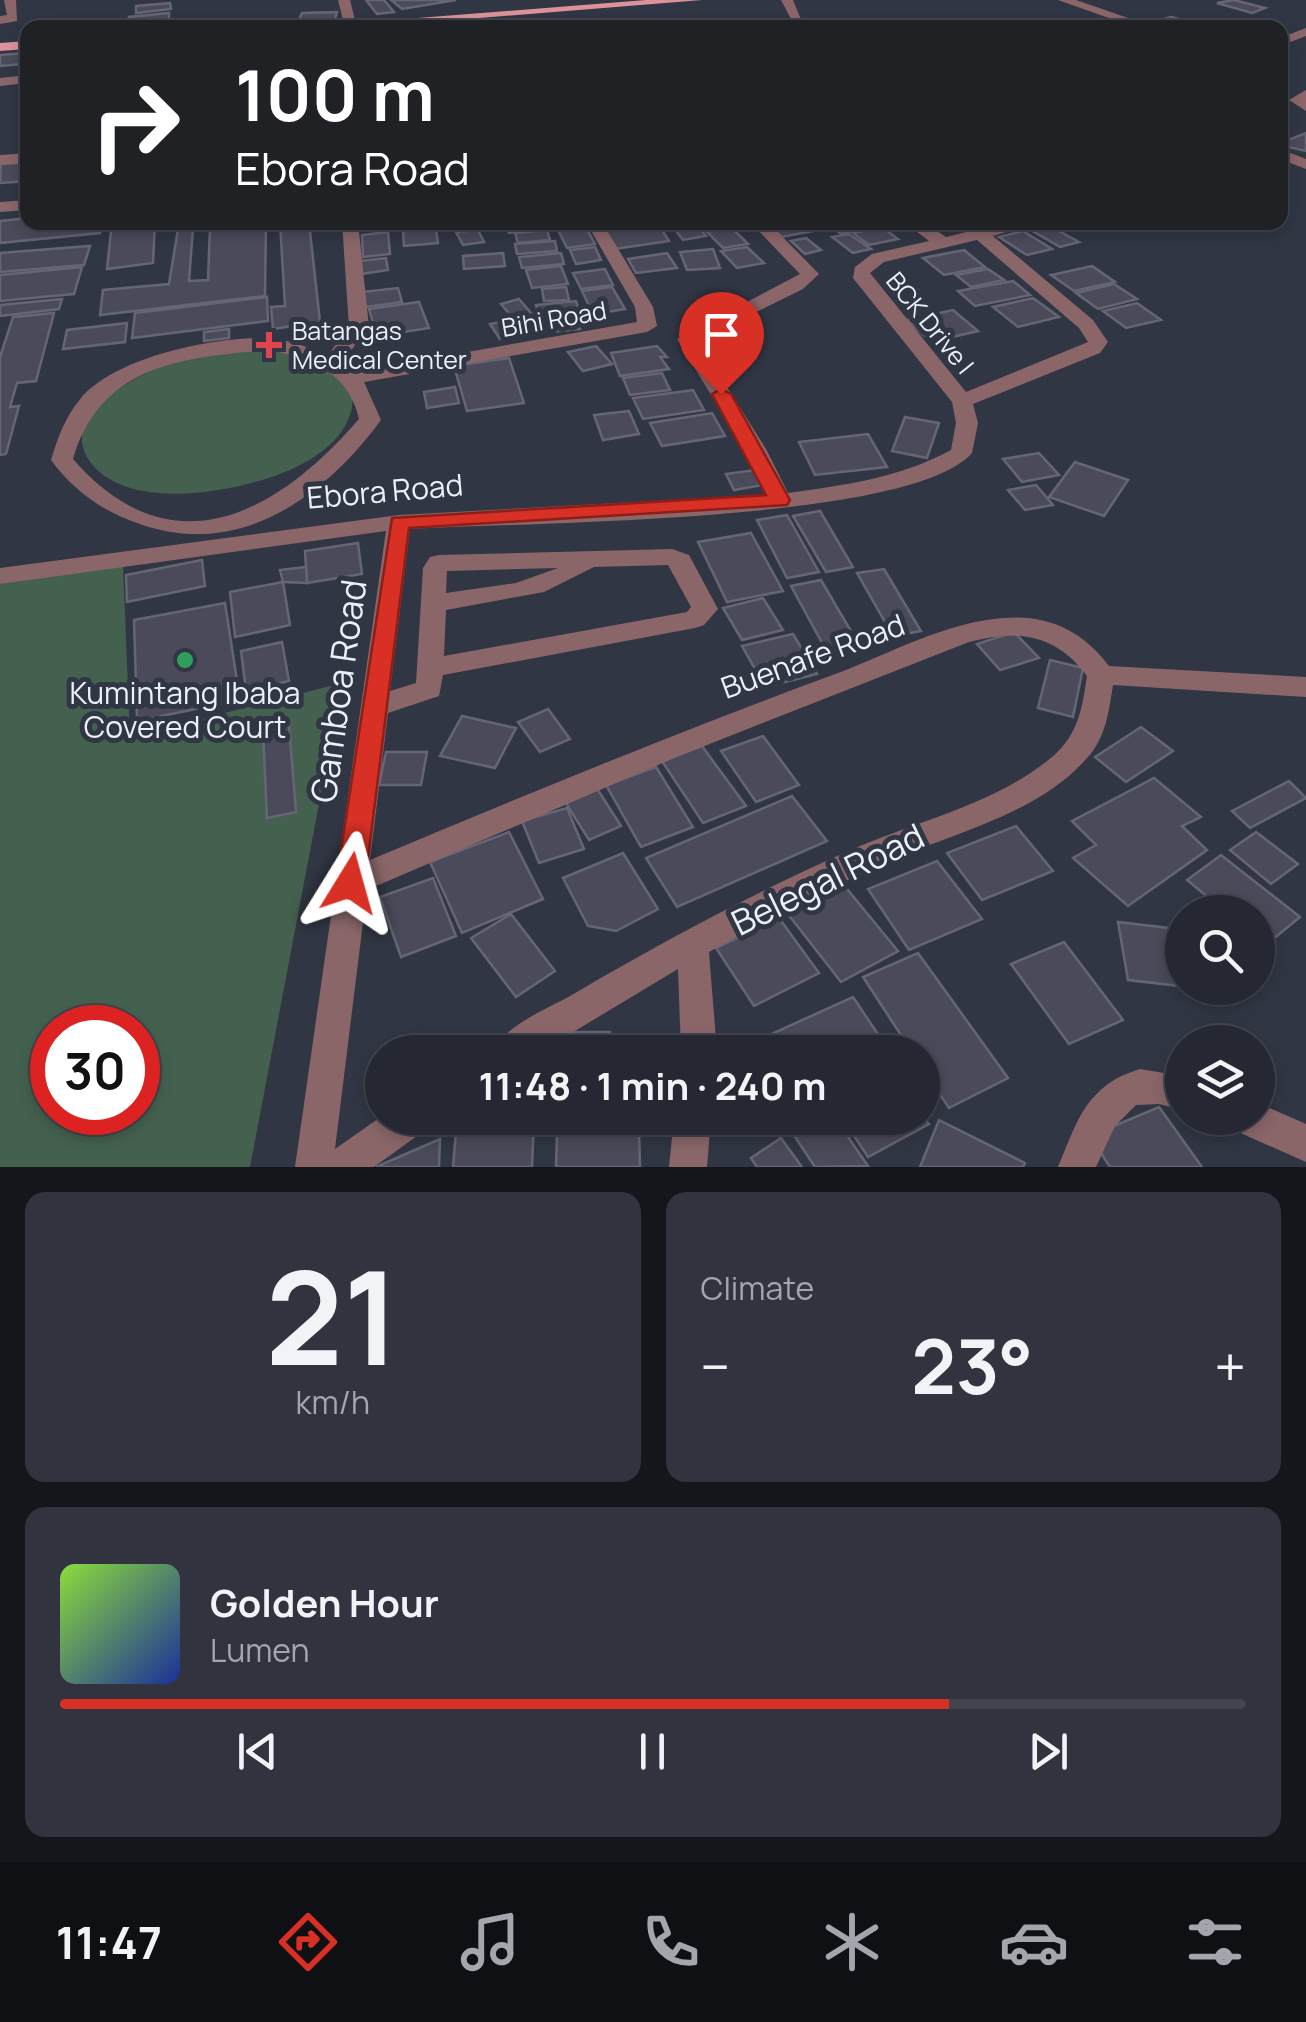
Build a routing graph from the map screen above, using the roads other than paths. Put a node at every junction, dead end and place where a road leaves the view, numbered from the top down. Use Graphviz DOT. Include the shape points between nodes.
graph roads {
  1 [pos="10,0"];
  2 [pos="360,0"];
  3 [pos="696,0"];
  4 [pos="1064,0"];
  5 [pos="344,1"];
  6 [pos="0,20"];
  7 [pos="431,20"];
  8 [pos="1126,20"];
  9 [pos="351,230"];
  10 [pos="599,230"];
  11 [pos="767,230"];
  12 [pos="925,230"];
  13 [pos="998,230"];
  14 [pos="981,234"];
  15 [pos="942,241"];
  16 [pos="646,326"];
  17 [pos="688,339"];
  18 [pos="332,362"];
  19 [pos="353,378"];
  20 [pos="962,402"];
  21 [pos="780,500"];
  22 [pos="400,522"];
  23 [pos="213,535"];
  24 [pos="590,558"];
  25 [pos="0,576"];
  26 [pos="434,604"];
  27 [pos="430,668"];
  28 [pos="1101,675"];
  29 [pos="1306,688"];
  30 [pos="374,707"];
  31 [pos="350,883"];
  32 [pos="692,948"];
  33 [pos="540,1035"];
  34 [pos="698,1035"];
  35 [pos="1165,1087"];
  36 [pos="1275,1129"];
  37 [pos="387,1135"];
  38 [pos="691,1135"];
  39 [pos="1306,1143"];
  40 [pos="314,1167"];
  41 [pos="342,1167"];
  42 [pos="688,1167"];
  43 [pos="1077,1167"];
  1 -- 6 [label="street" via="13,18"];
  2 -- 5 [label="street"];
  3 -- 7 [label="main road"];
  4 -- 8 [label="street"];
  9 -- 18 [label="street" via="358,328"];
  10 -- 16 [label="street, Bihi Road" via="644,307"];
  11 -- 17 [label="street" via="810,274"];
  12 -- 15 [label="street"];
  13 -- 14 [label="street, BCK Drive I"];
  14 -- 15 [label="street, BCK Drive I"];
  14 -- 20 [label="street" via="1086,324 1098,342"];
  15 -- 20 [label="street, BCK Drive I" via="878,258 861,271"];
  16 -- 17 [label="street"];
  16 -- 19 [label="street, Bihi Road"];
  17 -- 21 [label="street"];
  18 -- 19 [label="street"];
  18 -- 23 [label="street" via="270,344 216,348 136,370 105,386 80,411 66,433 62,460 78,481 148,522"];
  19 -- 23 [label="street" via="368,399 370,420 340,458 271,511"];
  20 -- 21 [label="street, BCK Drive I" via="967,423 960,453 938,470"];
  21 -- 22 [label="street, Ebora Road"];
  22 -- 23 [label="street, Ebora Road"];
  22 -- 30 [label="street, Gamboa Road"];
  23 -- 25 [label="street, Ebora Road"];
  24 -- 26 [label="street" via="569,576 539,587"];
  24 -- 26 [label="street" via="439,564"];
  24 -- 27 [label="street" via="680,561 704,613"];
  26 -- 27 [label="street"];
  27 -- 30 [label="street" via="425,694"];
  28 -- 29 [label="street"];
  28 -- 31 [label="street, Buenafe Road" via="1072,638 1048,628 1017,625 962,636 707,731"];
  28 -- 32 [label="street, Belegal Road" via="1082,746 1063,763 971,814 770,903"];
  30 -- 31 [label="street, Gamboa Road"];
  31 -- 40 [label="street, Gamboa Road"];
  32 -- 33 [label="street, Belegal Road"];
  32 -- 34 [label="street"];
  35 -- 43 [label="street" via="1127,1089 1103,1107"];
  36 -- 39 [label="street"];
  37 -- 41 [label="street"];
  38 -- 42 [label="street"];
}
